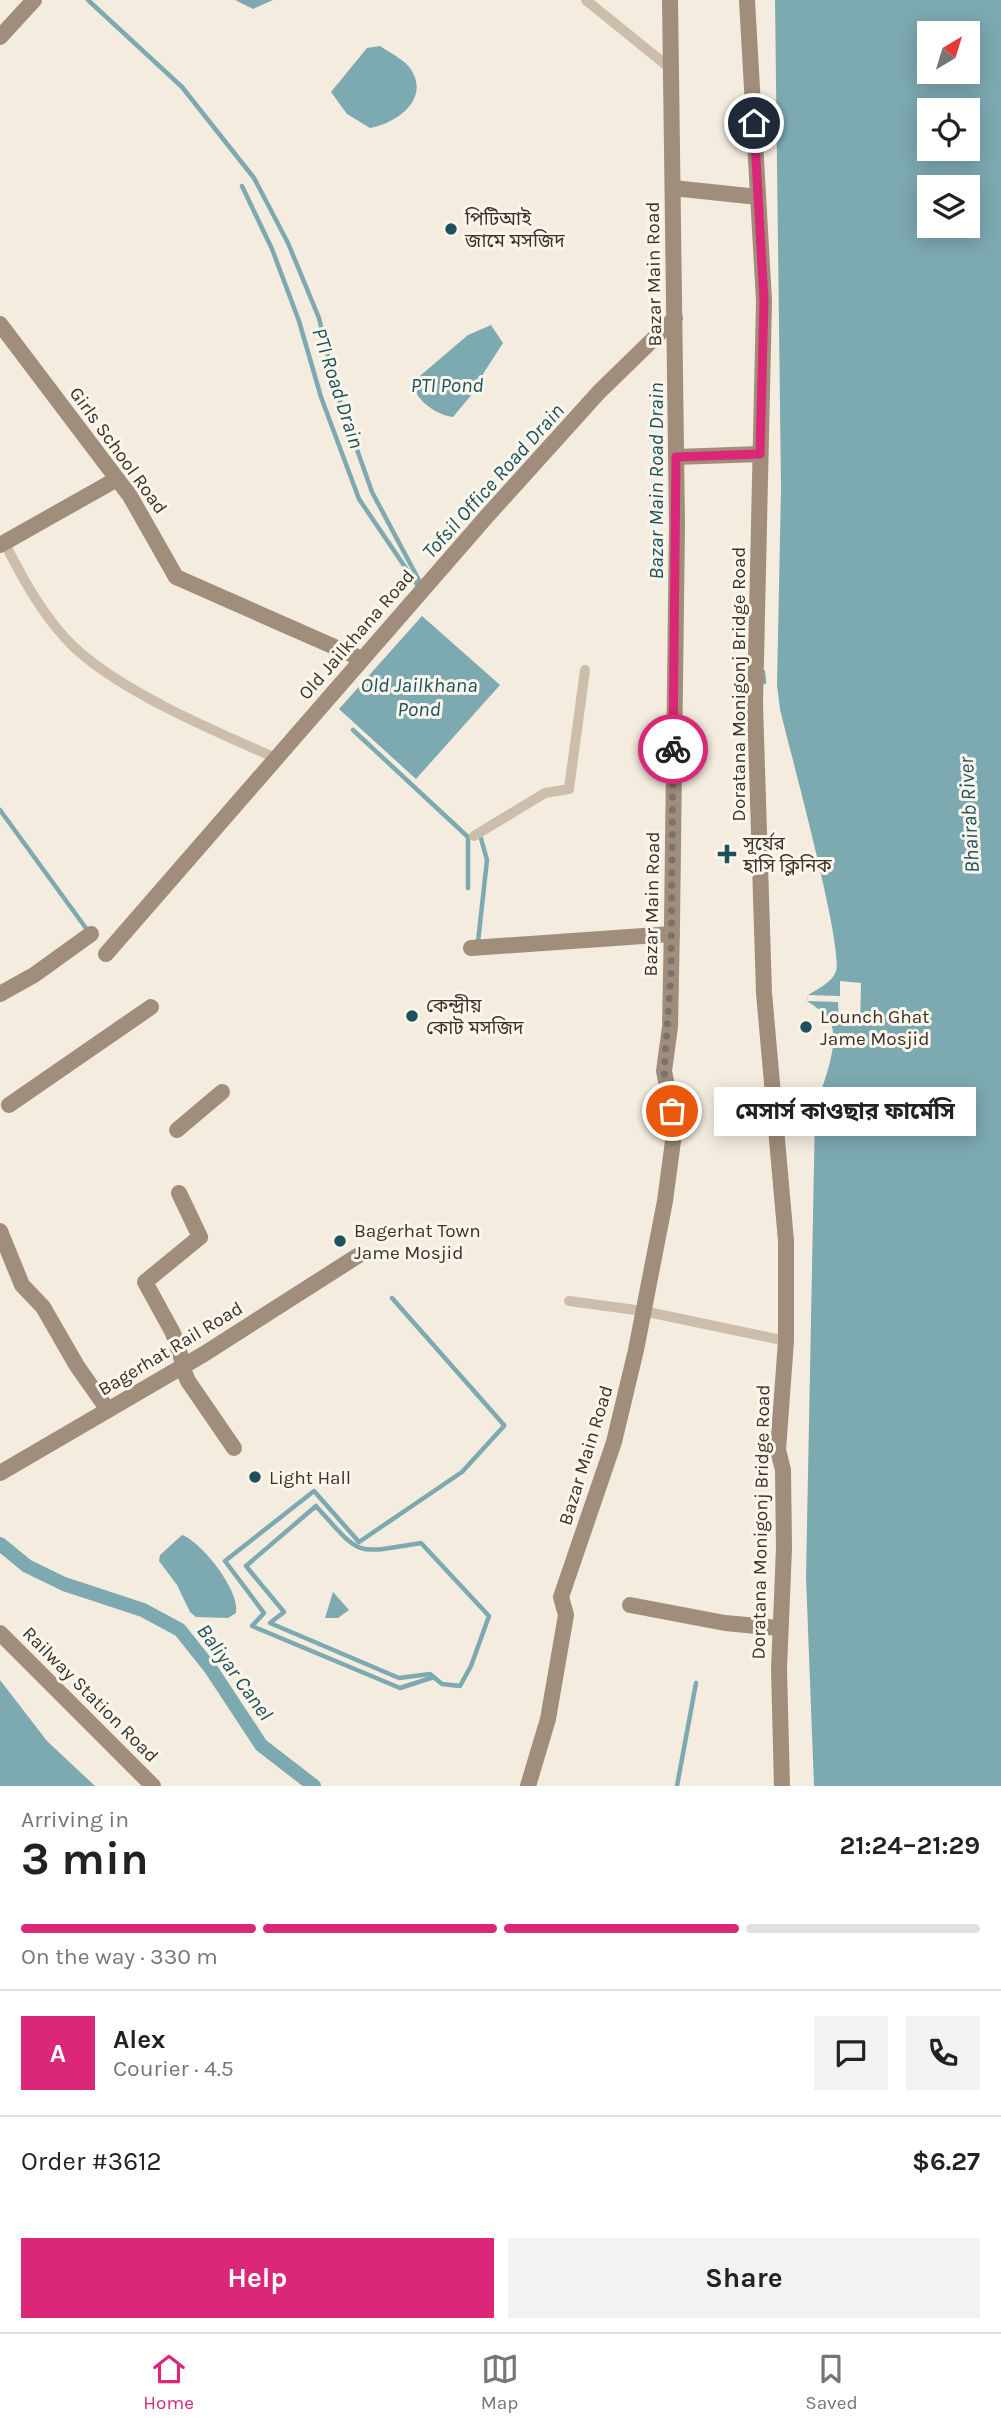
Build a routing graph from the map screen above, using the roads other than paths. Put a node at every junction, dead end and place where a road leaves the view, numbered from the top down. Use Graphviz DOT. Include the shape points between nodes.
graph roads {
  1 [pos="34,0"];
  2 [pos="586,0"];
  3 [pos="670,0"];
  4 [pos="747,0"];
  5 [pos="0,37"];
  6 [pos="671,69"];
  7 [pos="673,188"];
  8 [pos="758,197"];
  9 [pos="675,318"];
  10 [pos="0,324"];
  11 [pos="760,454"];
  12 [pos="676,457"];
  13 [pos="117,479"];
  14 [pos="2,544"];
  15 [pos="362,659"];
  16 [pos="585,670"];
  17 [pos="276,758"];
  18 [pos="474,836"];
  19 [pos="91,934"];
  20 [pos="672,934"];
  21 [pos="471,948"];
  22 [pos="106,954"];
  23 [pos="0,994"];
  24 [pos="151,1007"];
  25 [pos="222,1091"];
  26 [pos="9,1105"];
  27 [pos="177,1130"];
  28 [pos="179,1193"];
  29 [pos="0,1231"];
  30 [pos="359,1255"];
  31 [pos="569,1301"];
  32 [pos="643,1311"];
  33 [pos="786,1341"];
  34 [pos="183,1366"];
  35 [pos="108,1410"];
  36 [pos="233,1447"];
  37 [pos="0,1473"];
  38 [pos="631,1605"];
  39 [pos="779,1629"];
  40 [pos="0,1633"];
  41 [pos="153,1786"];
  42 [pos="528,1786"];
  43 [pos="782,1786"];
  1 -- 5 [label="street"];
  2 -- 6 [label="street"];
  3 -- 6 [label="street, Bazar Main Road"];
  4 -- 8 [label="street, Doratana Monigonj Bridge Road"];
  6 -- 7 [label="street, Bazar Main Road"];
  7 -- 8 [label="street"];
  7 -- 9 [label="street, Bazar Main Road"];
  8 -- 11 [label="street, Doratana Monigonj Bridge Road" via="764,301"];
  9 -- 12 [label="street, Bazar Main Road"];
  9 -- 15 [label="street, Old Jailkhana Road" via="599,392"];
  10 -- 13 [label="street, Girls School Road"];
  11 -- 12 [label="street"];
  11 -- 33 [label="street, Doratana Monigonj Bridge Road" via="755,718 764,993 786,1241"];
  12 -- 20 [label="street, Bazar Main Road"];
  13 -- 14 [label="street"];
  13 -- 15 [label="street, Girls School Road" via="176,577"];
  14 -- 17 [label="street" via="44,610 75,648 156,701"];
  15 -- 17 [label="street, Old Jailkhana Road"];
  16 -- 18 [label="street" via="569,789 545,793"];
  17 -- 22 [label="street, Old Jailkhana Road"];
  19 -- 23 [label="street"];
  20 -- 21 [label="street"];
  20 -- 32 [label="street, Bazar Main Road" via="664,1072 675,1126"];
  24 -- 26 [label="street"];
  25 -- 27 [label="street"];
  28 -- 34 [label="street" via="200,1237 145,1282 173,1333"];
  29 -- 35 [label="street" via="22,1285 43,1307"];
  30 -- 34 [label="street, Bagerhat Rail Road"];
  31 -- 32 [label="street"];
  32 -- 33 [label="street"];
  32 -- 42 [label="street, Bazar Main Road" via="614,1442 561,1597 566,1615 548,1719"];
  33 -- 39 [label="street, Doratana Monigonj Bridge Road" via="778,1450 783,1470 784,1548"];
  34 -- 35 [label="street, Bagerhat Rail Road"];
  34 -- 36 [label="street" via="188,1381"];
  35 -- 37 [label="street, Bagerhat Rail Road"];
  38 -- 39 [label="street"];
  39 -- 43 [label="street, Doratana Monigonj Bridge Road"];
  40 -- 41 [label="street, Railway Station Road"];
}
